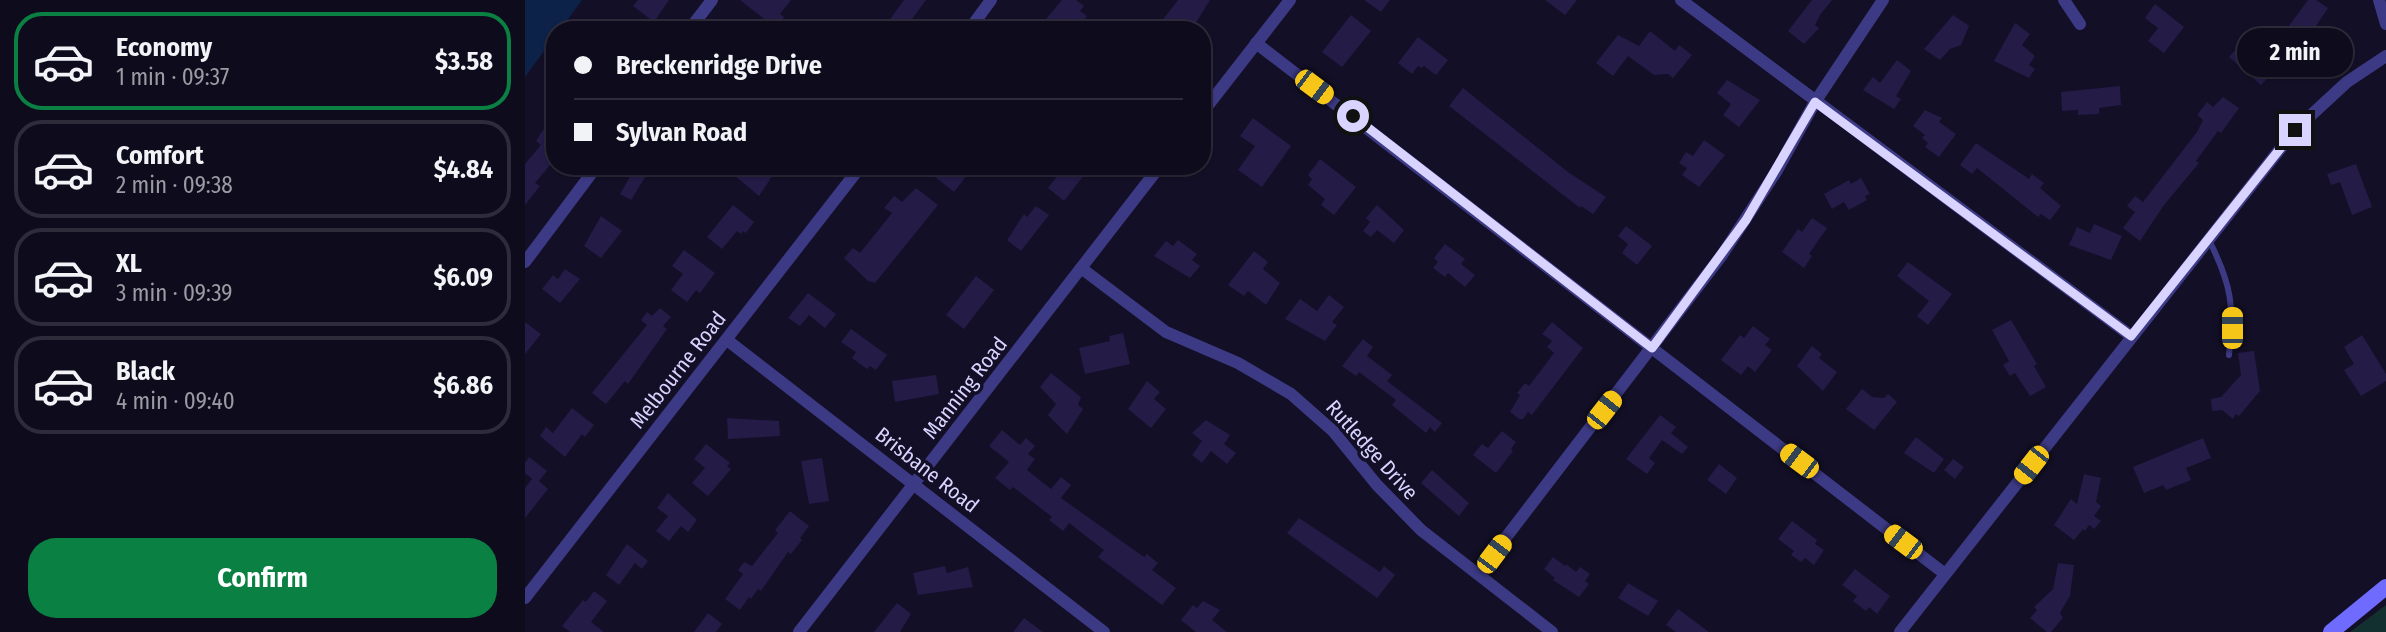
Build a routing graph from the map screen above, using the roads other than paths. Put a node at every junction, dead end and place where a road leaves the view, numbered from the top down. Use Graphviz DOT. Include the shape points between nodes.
graph roads {
  1 [pos="712,0"];
  2 [pos="991,0"];
  3 [pos="1290,0"];
  4 [pos="1681,0"];
  5 [pos="1883,0"];
  6 [pos="2064,0"];
  7 [pos="2379,0"];
  8 [pos="696,21"];
  9 [pos="976,21"];
  10 [pos="2080,24"];
  11 [pos="2386,24"];
  12 [pos="1257,43"];
  13 [pos="2386,56"];
  14 [pos="1211,102"];
  15 [pos="1815,102"];
  16 [pos="590,175"];
  17 [pos="854,175"];
  18 [pos="1153,175"];
  19 [pos="2208,239"];
  20 [pos="525,262"];
  21 [pos="1081,268"];
  22 [pos="2131,336"];
  23 [pos="727,340"];
  24 [pos="1652,348"];
  25 [pos="2229,355"];
  26 [pos="914,484"];
  27 [pos="1478,574"];
  28 [pos="1945,574"];
  29 [pos="2386,587"];
  30 [pos="525,598"];
  31 [pos="799,632"];
  32 [pos="1104,632"];
  33 [pos="1552,632"];
  34 [pos="1900,632"];
  35 [pos="2331,632"];
  1 -- 8 [label="street"];
  2 -- 9 [label="street"];
  3 -- 12 [label="street"];
  4 -- 15 [label="street"];
  5 -- 15 [label="street"];
  6 -- 10 [label="street"];
  7 -- 11 [label="street"];
  12 -- 14 [label="street"];
  12 -- 24 [label="street"];
  13 -- 19 [label="street" via="2347,82 2301,124"];
  15 -- 22 [label="street"];
  15 -- 24 [label="street" via="1746,220"];
  16 -- 20 [label="street"];
  17 -- 23 [label="street, Melbourne Road"];
  18 -- 21 [label="street, Manning Road"];
  19 -- 22 [label="street"];
  19 -- 25 [label="lane" via="2231,293"];
  21 -- 26 [label="street, Manning Road"];
  21 -- 27 [label="street, Rutledge Drive" via="1167,331 1238,363 1291,394 1333,431 1403,513"];
  22 -- 28 [label="street"];
  23 -- 26 [label="street, Brisbane Road"];
  23 -- 30 [label="street, Melbourne Road"];
  24 -- 27 [label="street"];
  24 -- 28 [label="street"];
  26 -- 31 [label="street, Manning Road"];
  26 -- 32 [label="street, Brisbane Road"];
  27 -- 33 [label="street, Rutledge Drive"];
  28 -- 34 [label="street"];
  29 -- 35 [label="main road"];
}
